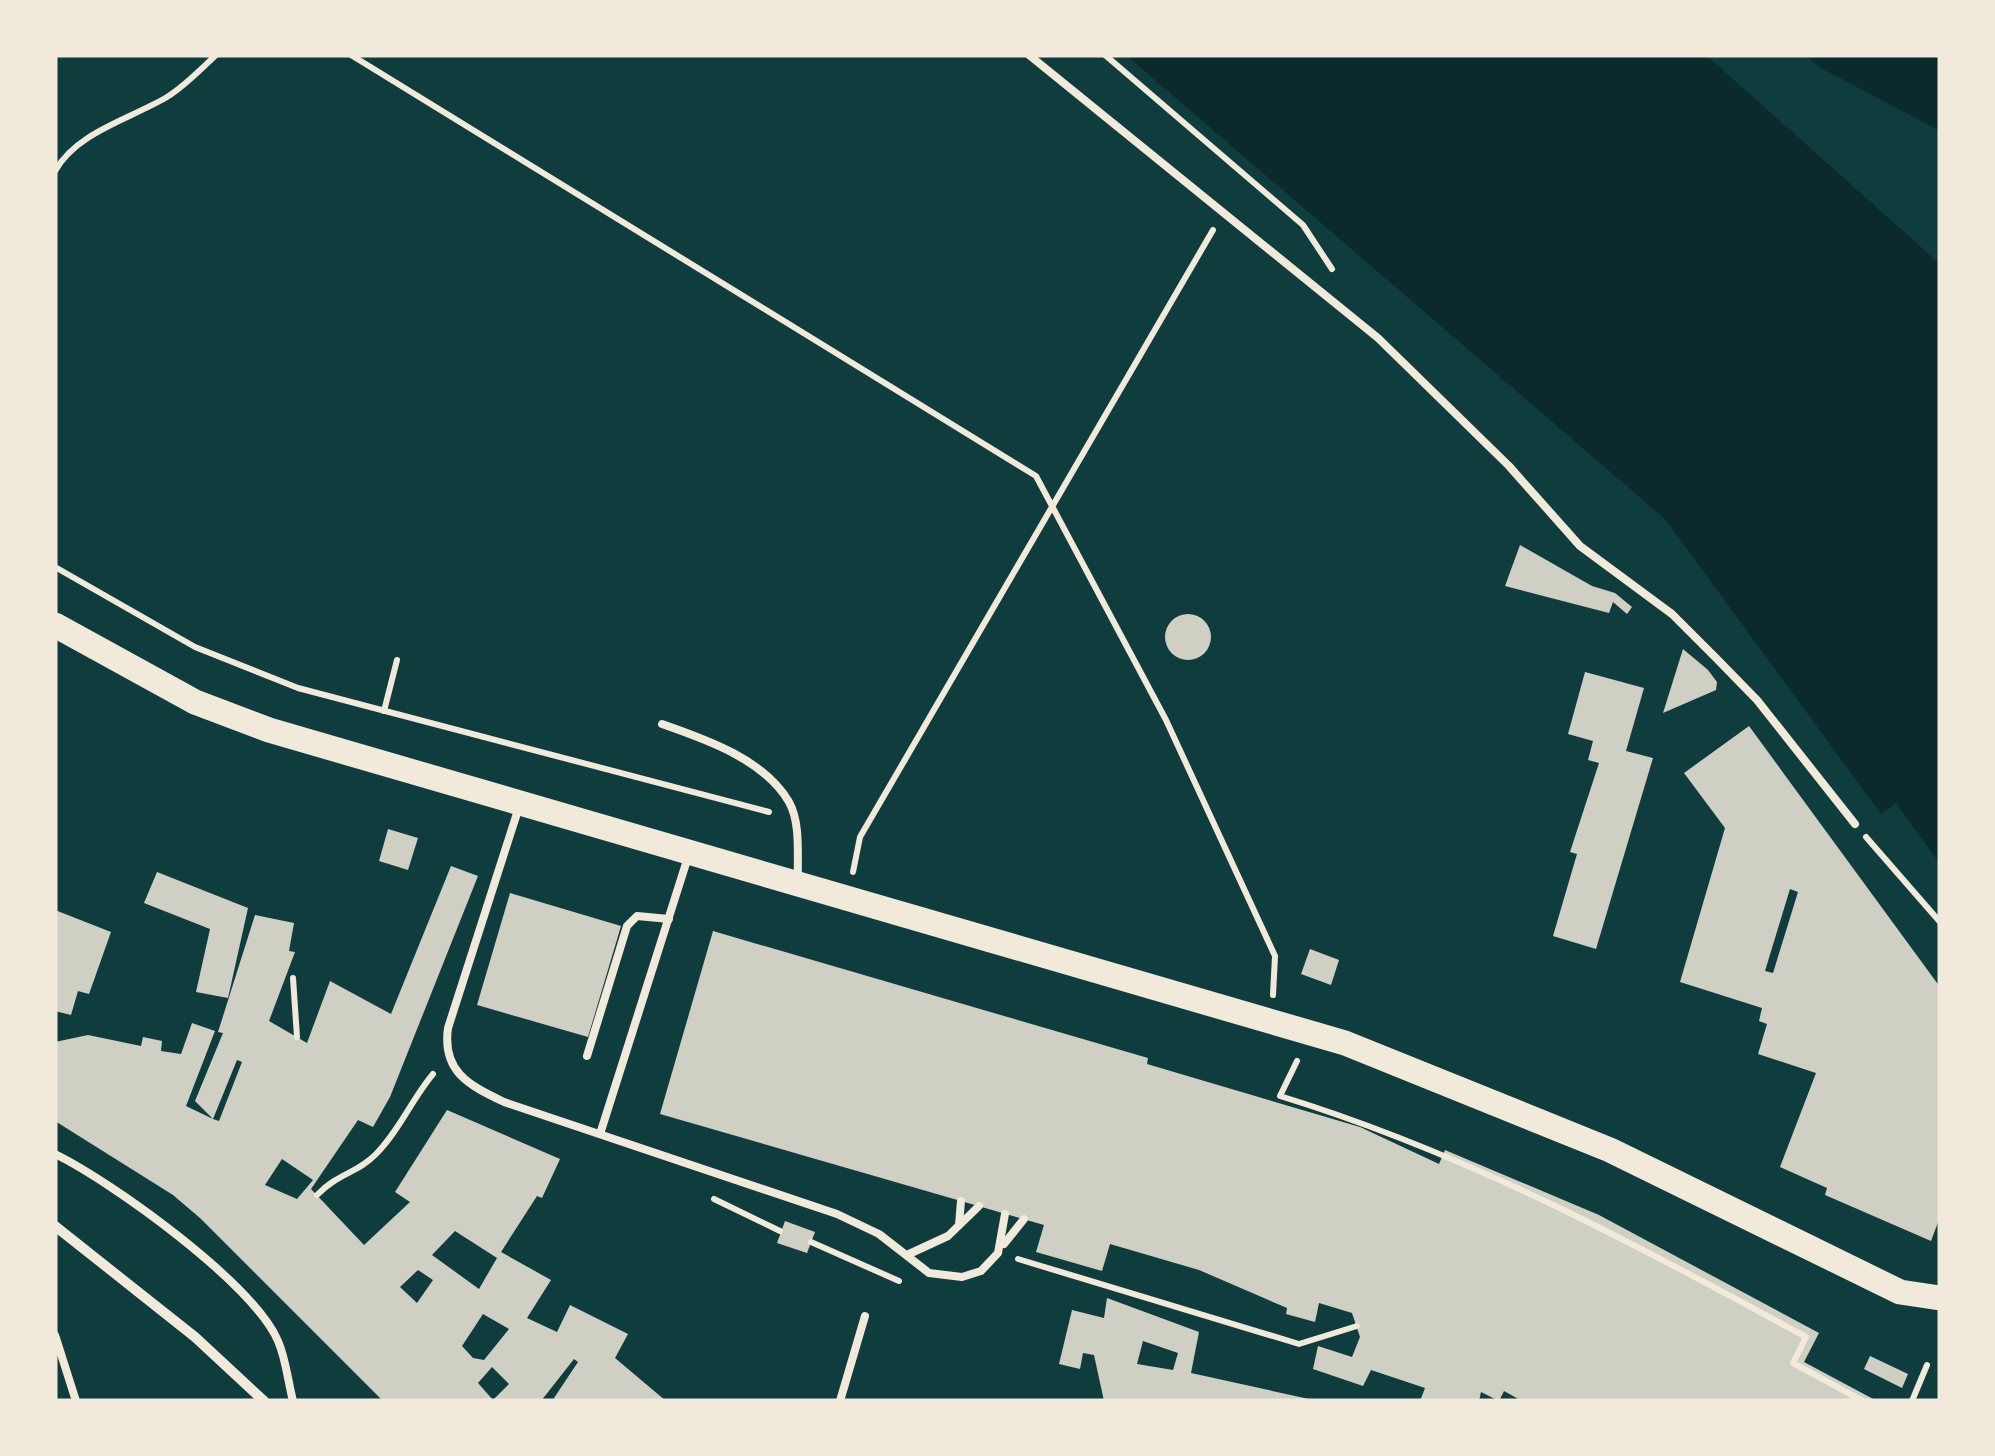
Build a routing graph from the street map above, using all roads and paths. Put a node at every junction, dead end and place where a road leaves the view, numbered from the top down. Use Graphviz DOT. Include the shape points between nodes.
graph roads {
  1 [pos="216,55"];
  2 [pos="351,55"];
  3 [pos="1029,55"];
  4 [pos="1105,55"];
  5 [pos="55,171"];
  6 [pos="1224,211"];
  7 [pos="1335,274"];
  8 [pos="1052,502"];
  9 [pos="55,567"];
  10 [pos="55,625"];
  11 [pos="397,660"];
  12 [pos="384,711"];
  13 [pos="662,724"];
  14 [pos="520,802"];
  15 [pos="795,819"];
  16 [pos="1855,824"];
  17 [pos="690,852"];
  18 [pos="798,885"];
  19 [pos="848,898"];
  20 [pos="669,919"];
  21 [pos="1940,922"];
  22 [pos="294,978"];
  23 [pos="1272,1020"];
  24 [pos="1311,1032"];
  25 [pos="297,1037"];
  26 [pos="588,1056"];
  27 [pos="447,1058"];
  28 [pos="600,1134"];
  29 [pos="55,1154"];
  30 [pos="317,1195"];
  31 [pos="961,1202"];
  32 [pos="979,1206"];
  33 [pos="1006,1214"];
  34 [pos="1024,1219"];
  35 [pos="958,1225"];
  36 [pos="55,1226"];
  37 [pos="811,1242"];
  38 [pos="999,1250"];
  39 [pos="909,1254"];
  40 [pos="899,1281"];
  41 [pos="1940,1298"];
  42 [pos="865,1316"];
  43 [pos="1357,1326"];
  44 [pos="55,1335"];
  45 [pos="1927,1364"];
  46 [pos="76,1401"];
  47 [pos="264,1401"];
  48 [pos="293,1401"];
  49 [pos="840,1401"];
  50 [pos="1863,1401"];
  51 [pos="1912,1401"];
  1 -- 5 [label="path" via="172,94 86,139"];
  2 -- 8 [label="path" via="1036,476"];
  3 -- 6 [label="lane"];
  4 -- 7 [label="path" via="1303,226"];
  6 -- 8 [label="path"];
  6 -- 16 [label="lane" via="1378,338 1580,546 1683,625 1757,700"];
  8 -- 19 [label="path" via="860,837"];
  8 -- 23 [label="path" via="1166,720 1274,956"];
  9 -- 12 [label="path" via="195,647 298,688"];
  10 -- 14 [label="main road" via="195,702 372,763"];
  11 -- 12 [label="path"];
  12 -- 15 [label="path"];
  13 -- 15 [label="lane" via="733,752 789,800"];
  14 -- 17 [label="main road"];
  14 -- 27 [label="lane" via="448,1028"];
  15 -- 18 [label="lane"];
  16 -- 21 [label="path"];
  17 -- 18 [label="main road"];
  17 -- 20 [label="lane"];
  18 -- 19 [label="main road"];
  19 -- 23 [label="main road"];
  20 -- 26 [label="lane" via="637,916 627,926"];
  20 -- 28 [label="lane"];
  22 -- 25 [label="path"];
  23 -- 24 [label="main road"];
  24 -- 41 [label="main road" via="1610,1150 1900,1292"];
  24 -- 50 [label="path" via="1280,1096 1357,1120 1596,1222 1806,1337 1793,1364"];
  27 -- 28 [label="lane" via="474,1088"];
  27 -- 30 [label="path" via="381,1150 332,1178"];
  28 -- 39 [label="lane" via="837,1214"];
  29 -- 48 [label="lane" via="142,1207 236,1288 278,1339"];
  31 -- 35 [label="lane"];
  32 -- 35 [label="lane"];
  33 -- 38 [label="lane"];
  34 -- 38 [label="lane"];
  35 -- 39 [label="lane"];
  36 -- 47 [label="street"];
  37 -- 40 [label="path"];
  38 -- 39 [label="lane" via="981,1270 962,1277 929,1272"];
  38 -- 43 [label="path" via="1299,1344"];
  42 -- 49 [label="lane"];
  44 -- 46 [label="lane"];
  45 -- 51 [label="path"];
}
